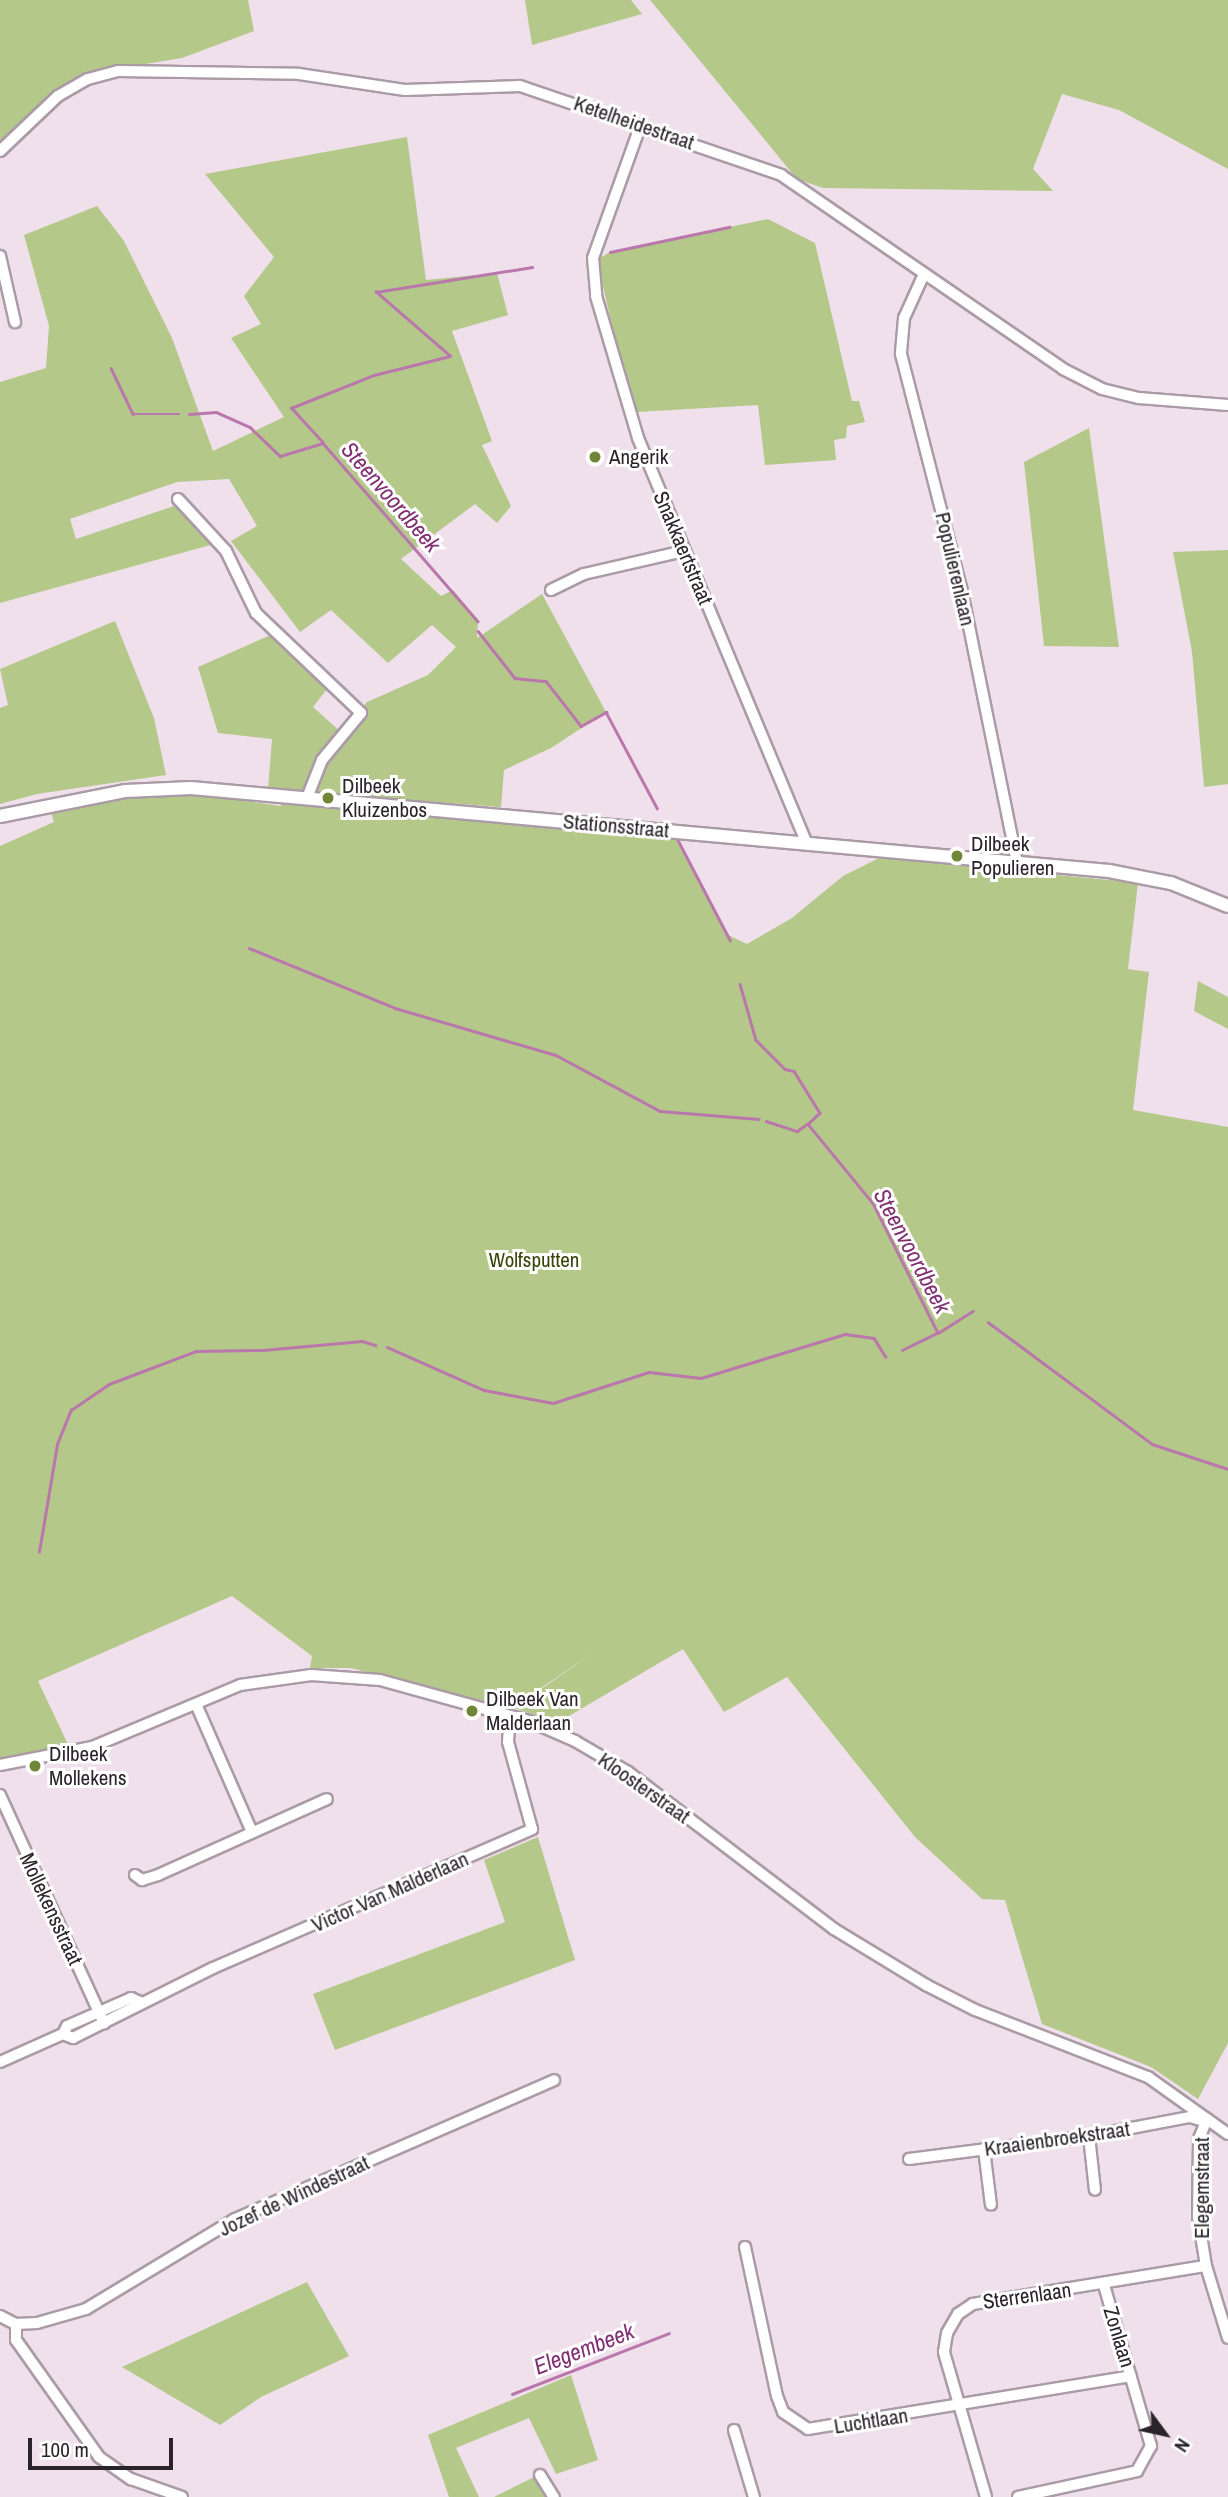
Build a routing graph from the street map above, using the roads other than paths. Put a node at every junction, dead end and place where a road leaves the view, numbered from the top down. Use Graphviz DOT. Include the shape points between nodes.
graph roads {
  1 [pos="641,124"];
  2 [pos="0,151"];
  3 [pos="0,256"];
  4 [pos="924,274"];
  5 [pos="15,322"];
  6 [pos="1228,405"];
  7 [pos="178,499"];
  8 [pos="684,551"];
  9 [pos="551,590"];
  10 [pos="307,798"];
  11 [pos="0,816"];
  12 [pos="807,844"];
  13 [pos="1018,866"];
  14 [pos="1228,906"];
  15 [pos="195,1704"];
  16 [pos="510,1716"];
  17 [pos="0,1765"];
  18 [pos="0,1795"];
  19 [pos="327,1799"];
  20 [pos="252,1832"];
  21 [pos="135,1875"];
  22 [pos="102,2018"];
  23 [pos="0,2062"];
  24 [pos="554,2080"];
  25 [pos="1206,2120"];
  26 [pos="1228,2134"];
  27 [pos="1089,2136"];
  28 [pos="984,2149"];
  29 [pos="909,2159"];
  30 [pos="1095,2190"];
  31 [pos="991,2205"];
  32 [pos="745,2247"];
  33 [pos="1206,2266"];
  34 [pos="1104,2285"];
  35 [pos="0,2316"];
  36 [pos="16,2323"];
  37 [pos="1228,2338"];
  38 [pos="1131,2376"];
  39 [pos="960,2407"];
  40 [pos="734,2430"];
  41 [pos="540,2474"];
  42 [pos="182,2497"];
  43 [pos="554,2497"];
  44 [pos="754,2497"];
  45 [pos="986,2497"];
  46 [pos="1018,2497"];
  1 -- 2 [label="street, Ketelheidestraat" via="520,86 405,90 299,74 118,71 88,79 58,96"];
  1 -- 4 [label="street, Ketelheidestraat" via="781,174"];
  1 -- 8 [label="street, Snakkaertstraat" via="593,258 596,296 638,438"];
  3 -- 5 [label="street"];
  4 -- 6 [label="street, Ketelheidestraat" via="1063,369 1102,389 1139,398"];
  4 -- 13 [label="street, Populierenlaan" via="904,318 901,354 962,592"];
  7 -- 10 [label="street" via="226,551 256,613 361,713 323,760"];
  8 -- 9 [label="street" via="584,575"];
  8 -- 12 [label="street, Snakkaertstraat"];
  10 -- 11 [label="street, Stationsstraat" via="155,787"];
  10 -- 12 [label="street, Stationsstraat"];
  12 -- 13 [label="street, Stationsstraat"];
  13 -- 14 [label="street, Stationsstraat" via="1150,878"];
  15 -- 16 [label="street, Kloosterstraat" via="240,1685 350,1674"];
  15 -- 17 [label="street, Kloosterstraat" via="72,1753"];
  15 -- 20 [label="street"];
  16 -- 22 [label="street, Victor Van Malderlaan" via="508,1742 532,1829 139,2002 131,1998"];
  16 -- 25 [label="street, Kloosterstraat" via="575,1741 628,1772 834,1929 926,1985 975,2010 1149,2077"];
  18 -- 22 [label="street, Mollekensstraat"];
  19 -- 20 [label="street"];
  20 -- 21 [label="street" via="159,1875 142,1880"];
  22 -- 23 [label="street, Victor Van Malderlaan" via="67,2026 63,2034"];
  24 -- 36 [label="street, Jozef de Windestraat" via="236,2219 86,2309 58,2319"];
  25 -- 26 [label="street, Kloosterstraat"];
  25 -- 27 [label="street, Kraaienbroekstraat" via="1190,2117"];
  25 -- 33 [label="street, Elegemstraat" via="1198,2217"];
  27 -- 28 [label="street, Kraaienbroekstraat"];
  27 -- 30 [label="street"];
  28 -- 29 [label="street, Kraaienbroekstraat"];
  28 -- 31 [label="street"];
  32 -- 39 [label="street, Luchtlaan" via="777,2396 794,2423 808,2429"];
  33 -- 34 [label="street, Sterrenlaan"];
  33 -- 37 [label="street, Elegemstraat"];
  34 -- 38 [label="street, Zonlaan"];
  34 -- 39 [label="street, Sterrenlaan" via="973,2304 958,2314 947,2333 944,2352"];
  35 -- 36 [label="street, Jozef de Windestraat"];
  36 -- 42 [label="street" via="16,2340 99,2457 131,2479"];
  38 -- 39 [label="street, Luchtlaan"];
  38 -- 46 [label="street, Zonlaan" via="1151,2446 1137,2471"];
  39 -- 45 [label="street, Sterrenlaan"];
  40 -- 44 [label="street"];
  41 -- 43 [label="street"];
}
